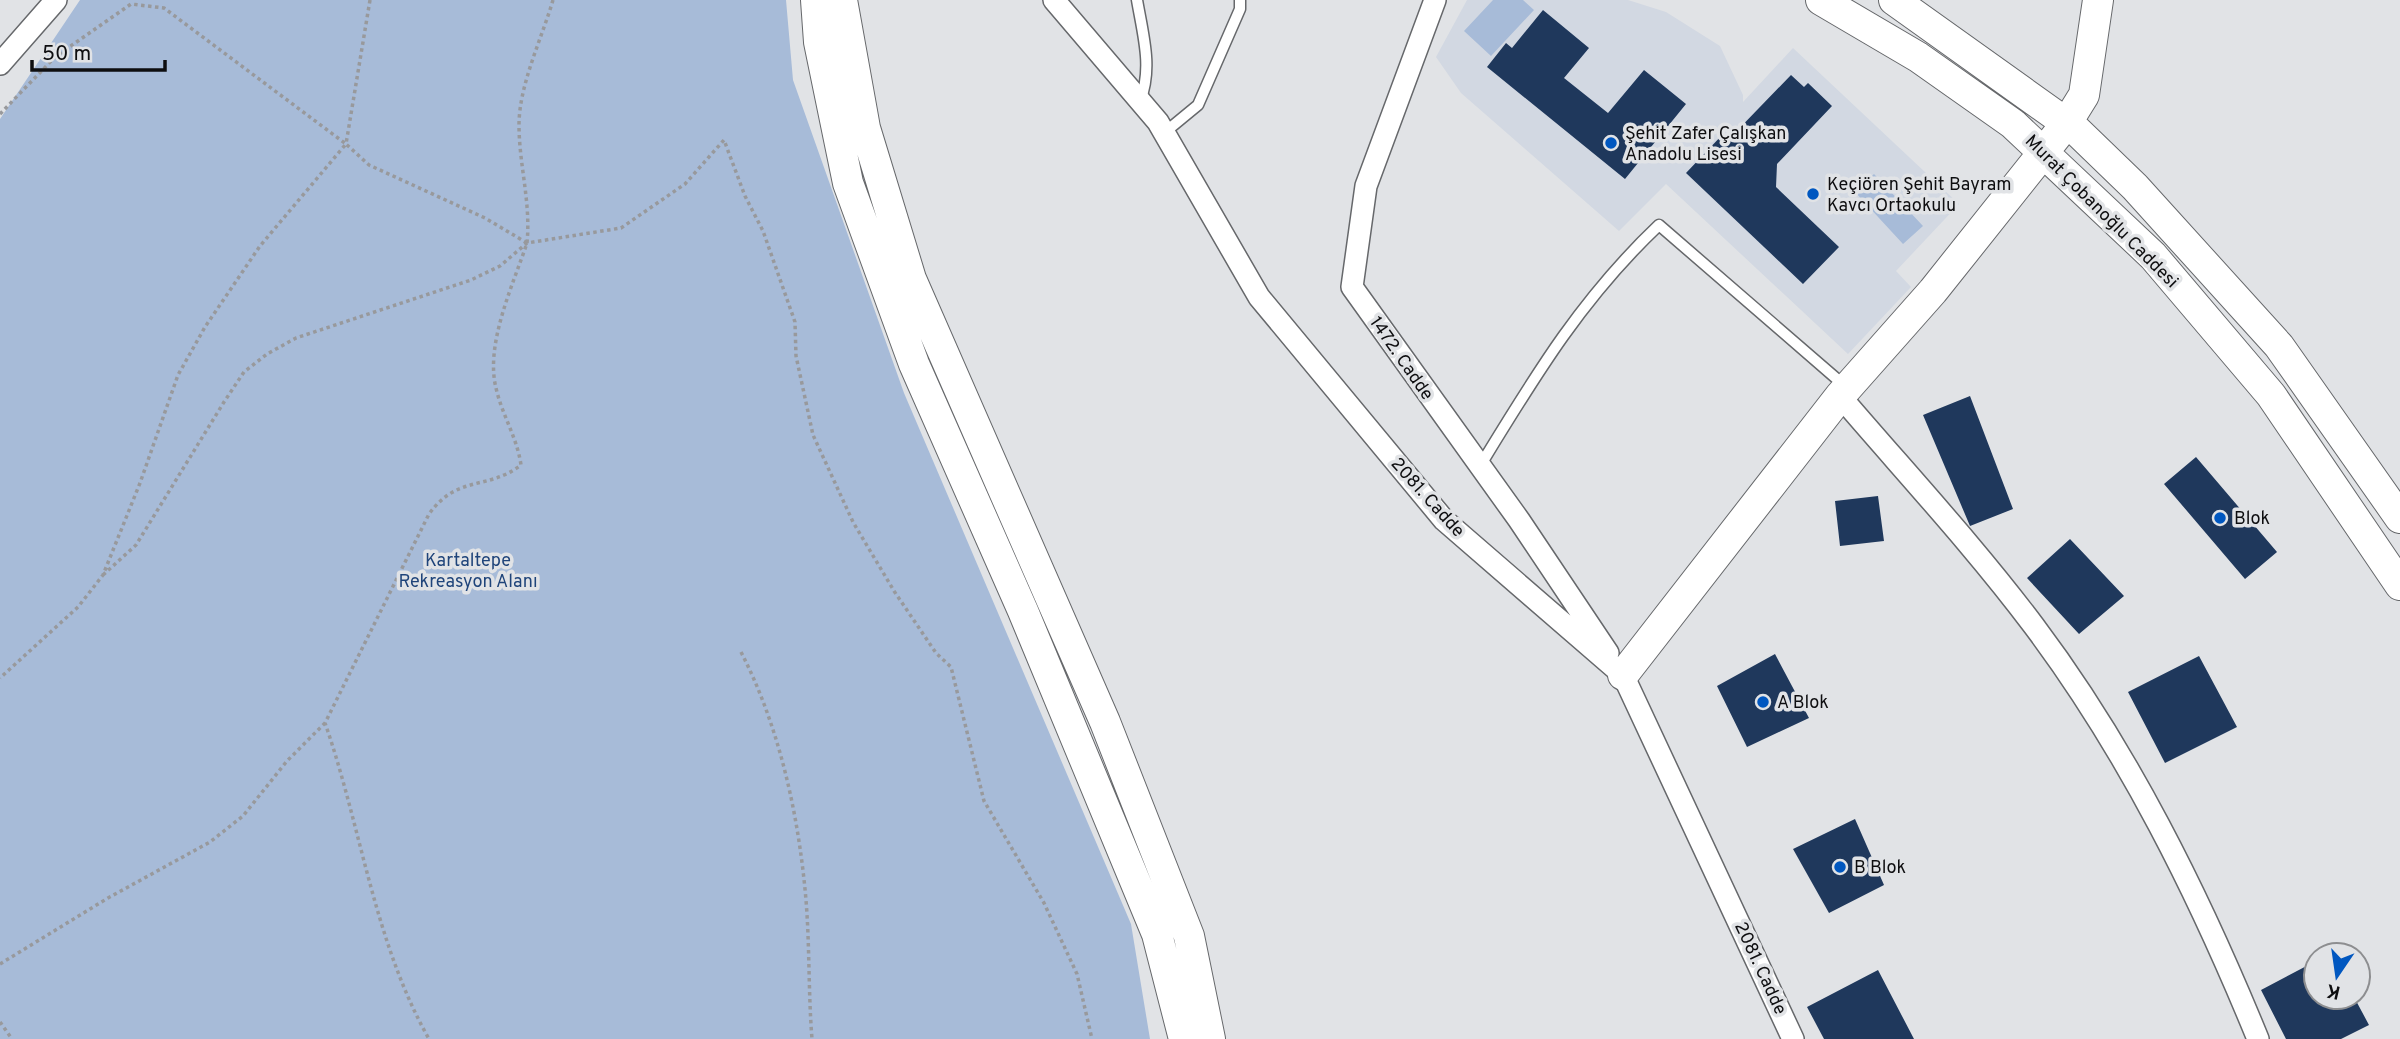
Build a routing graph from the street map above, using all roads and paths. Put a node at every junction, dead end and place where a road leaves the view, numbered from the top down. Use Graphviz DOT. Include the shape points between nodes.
graph roads {
  1 [pos="56,0"];
  2 [pos="370,0"];
  3 [pos="553,0"];
  4 [pos="816,0"];
  5 [pos="842,0"];
  6 [pos="1054,0"];
  7 [pos="1137,0"];
  8 [pos="1240,0"];
  9 [pos="1435,0"];
  10 [pos="1821,0"];
  11 [pos="1894,0"];
  12 [pos="2098,0"];
  13 [pos="0,64"];
  14 [pos="1140,101"];
  15 [pos="0,114"];
  16 [pos="2066,124"];
  17 [pos="1164,133"];
  18 [pos="346,144"];
  19 [pos="2043,152"];
  20 [pos="527,243"];
  21 [pos="1844,392"];
  22 [pos="1480,466"];
  23 [pos="2400,518"];
  24 [pos="103,575"];
  25 [pos="2400,585"];
  26 [pos="741,652"];
  27 [pos="1623,675"];
  28 [pos="0,678"];
  29 [pos="325,723"];
  30 [pos="0,964"];
  31 [pos="0,1022"];
  32 [pos="12,1039"];
  33 [pos="429,1039"];
  34 [pos="812,1039"];
  35 [pos="1092,1039"];
  36 [pos="1184,1039"];
  37 [pos="1210,1039"];
  38 [pos="1793,1039"];
  39 [pos="2258,1039"];
  1 -- 13 [label="street"];
  2 -- 18 [label="path"];
  3 -- 20 [label="path" via="519,122 530,216"];
  4 -- 36 [label="main road" via="819,42 848,183 914,364 1157,933"];
  5 -- 37 [label="main road" via="865,128 911,279 1105,722 1189,936"];
  6 -- 14 [label="street, 2081. Cadde"];
  7 -- 14 [label="lane" via="1148,67"];
  8 -- 17 [label="lane" via="1198,105"];
  9 -- 22 [label="street, 1472. Cadde" via="1366,186 1352,287"];
  10 -- 19 [label="main road, Murat Çobanoğlu Caddesi" via="1918,57 2013,124"];
  11 -- 16 [label="main road, Murat Çobanoğlu Caddesi"];
  12 -- 16 [label="main road" via="2084,95"];
  14 -- 17 [label="street, 2081. Cadde"];
  15 -- 18 [label="path" via="55,57 131,4 164,8"];
  16 -- 19 [label="main road"];
  16 -- 23 [label="main road, Murat Çobanoğlu Caddesi" via="2135,187 2279,346"];
  17 -- 27 [label="street, 2081. Cadde" via="1259,297 1444,520"];
  18 -- 20 [label="path" via="369,166 485,218"];
  18 -- 24 [label="path" via="260,246 205,327 178,375"];
  19 -- 21 [label="main road" via="1933,291"];
  19 -- 25 [label="main road, Murat Çobanoğlu Caddesi" via="2153,256 2271,395"];
  20 -- 24 [label="path" via="500,266 471,280 296,338 244,372 136,545"];
  20 -- 29 [label="path" via="493,350 495,387 518,444 521,465 505,477 456,488 429,514"];
  20 -- 35 [label="path" via="621,228 685,184 724,140 795,323 796,356 813,435 853,522 887,580 951,667 984,801 1044,903 1077,974"];
  21 -- 22 [label="lane" via="1659,225 1579,311"];
  21 -- 27 [label="main road"];
  21 -- 39 [label="street" via="2035,627 2106,735 2160,823"];
  22 -- 27 [label="street, 1472. Cadde"];
  24 -- 28 [label="path" via="79,607"];
  26 -- 34 [label="path" via="767,708 801,856"];
  27 -- 38 [label="street, 2081. Cadde"];
  29 -- 30 [label="path" via="243,816 210,842"];
  29 -- 33 [label="path" via="392,950"];
  31 -- 32 [label="path"];
}
